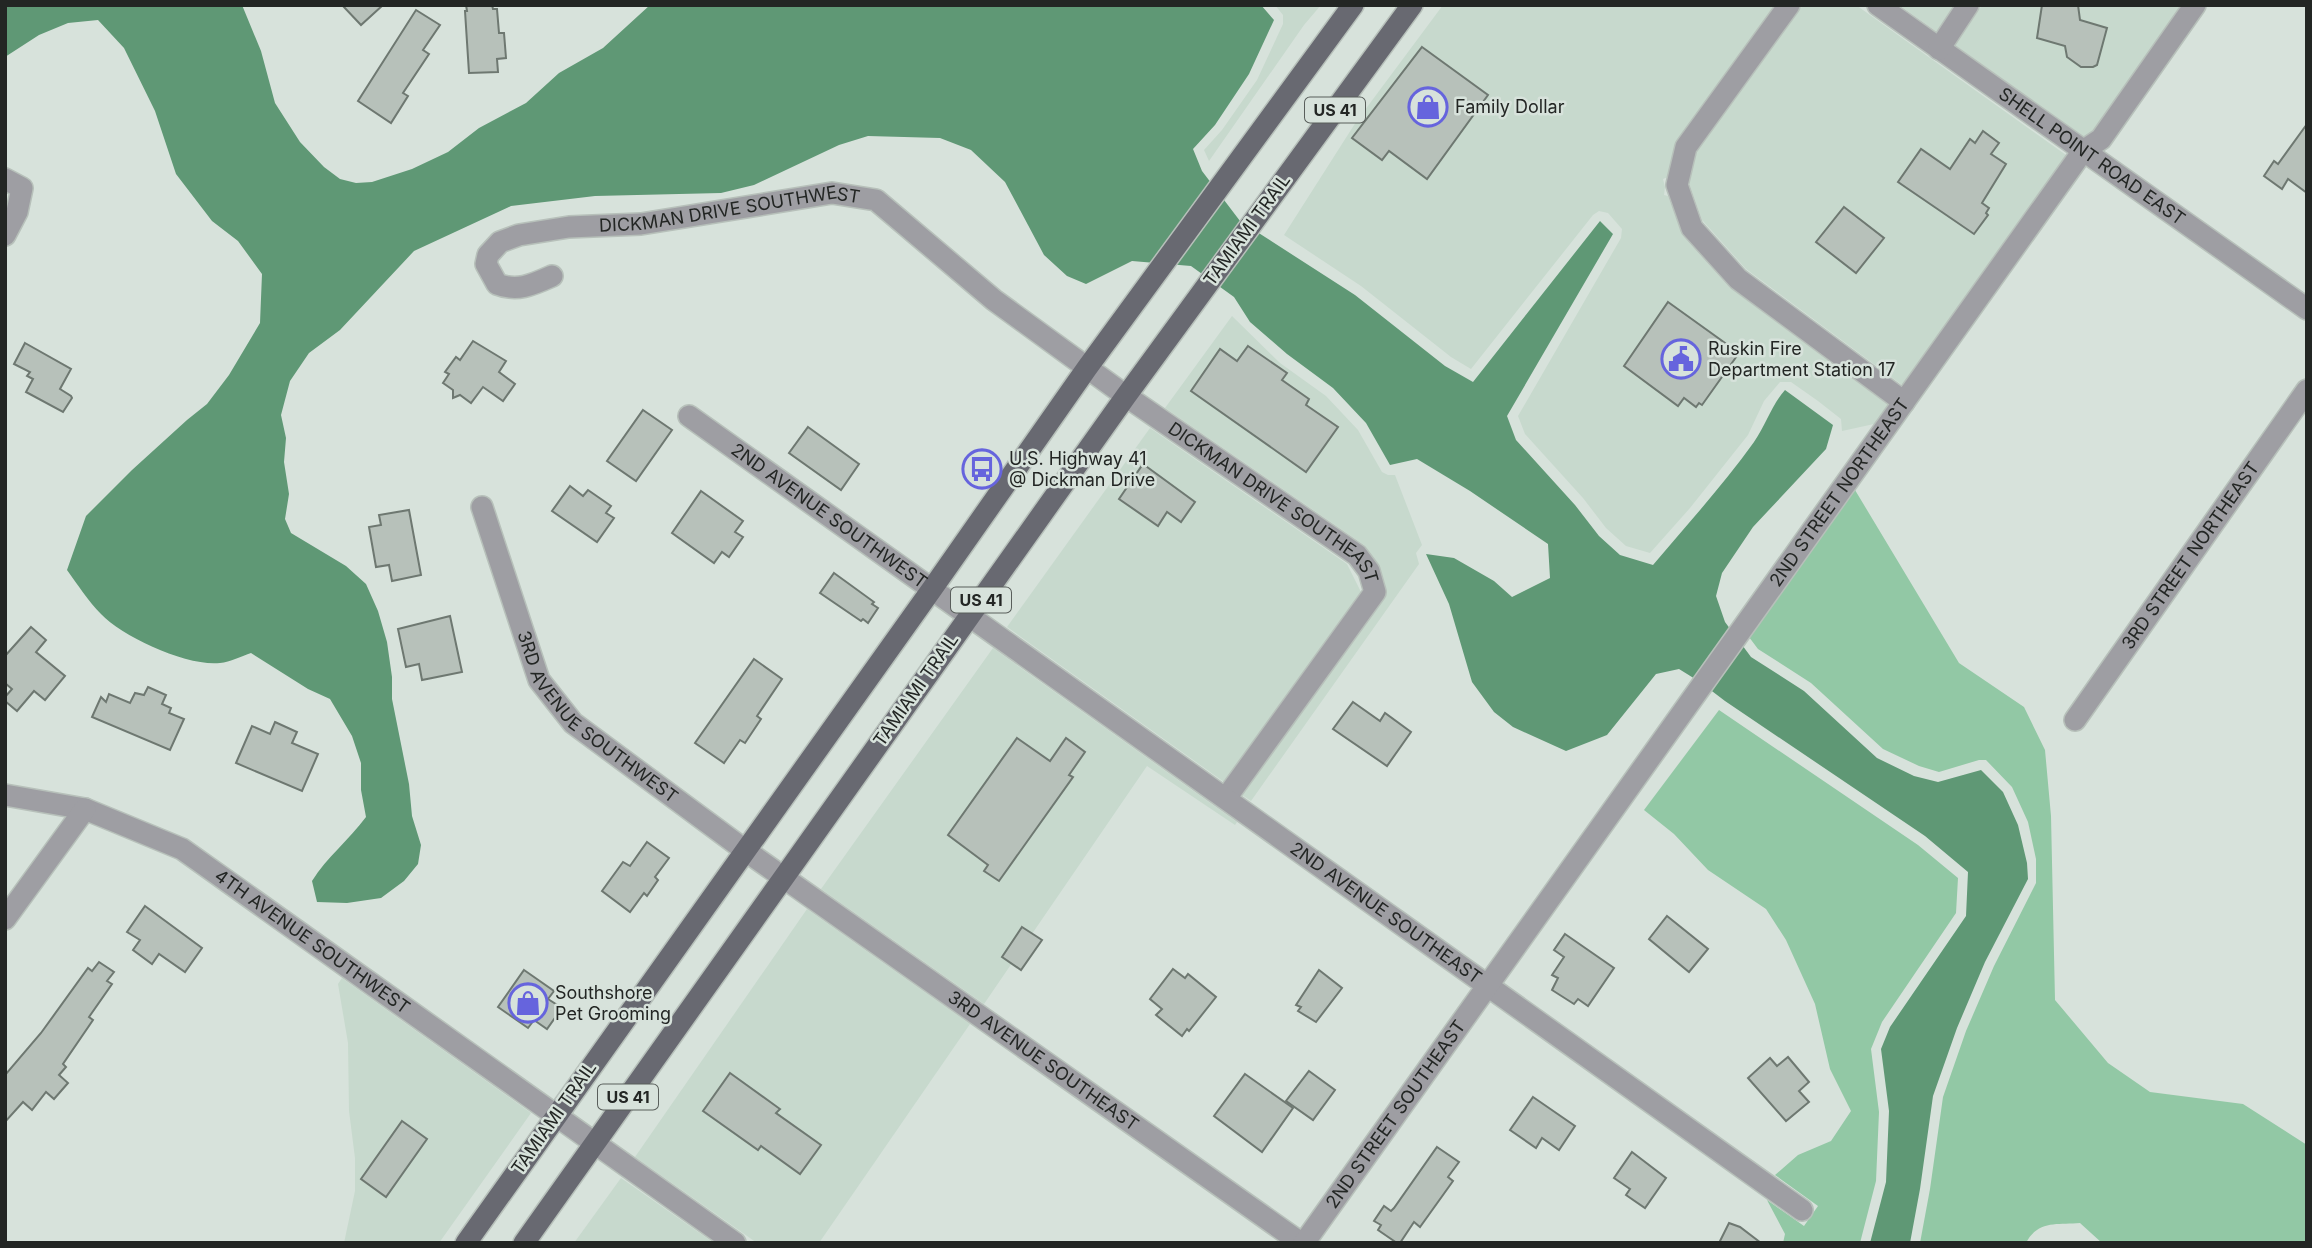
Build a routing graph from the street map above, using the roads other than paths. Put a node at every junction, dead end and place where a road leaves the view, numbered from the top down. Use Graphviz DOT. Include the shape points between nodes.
graph roads {
  1 [pos="1353,5"];
  2 [pos="1412,5"];
  3 [pos="1789,5"];
  4 [pos="1878,5"];
  5 [pos="1968,5"];
  6 [pos="2195,5"];
  7 [pos="1939,48"];
  8 [pos="2083,151"];
  9 [pos="13,183"];
  10 [pos="5,235"];
  11 [pos="552,276"];
  12 [pos="2307,309"];
  13 [pos="1087,368"];
  14 [pos="2307,390"];
  15 [pos="1126,396"];
  16 [pos="1904,402"];
  17 [pos="690,416"];
  18 [pos="482,507"];
  19 [pos="932,589"];
  20 [pos="970,615"];
  21 [pos="2075,720"];
  22 [pos="5,795"];
  23 [pos="1226,798"];
  24 [pos="85,809"];
  25 [pos="746,851"];
  26 [pos="784,877"];
  27 [pos="5,919"];
  28 [pos="1488,986"];
  29 [pos="555,1115"];
  30 [pos="595,1143"];
  31 [pos="1802,1210"];
  32 [pos="466,1243"];
  33 [pos="524,1243"];
  34 [pos="735,1243"];
  35 [pos="1302,1243"];
  1 -- 13 [label="main road, TAMIAMI TRAIL / US 41"];
  2 -- 15 [label="main road, TAMIAMI TRAIL / US 41"];
  3 -- 16 [label="street" via="1686,147 1677,185 1692,228 1738,279"];
  4 -- 7 [label="street, SHELL POINT ROAD EAST"];
  5 -- 7 [label="street"];
  6 -- 8 [label="street, 2ND STREET NORTHEAST" via="2101,139"];
  7 -- 8 [label="street, SHELL POINT ROAD EAST"];
  8 -- 12 [label="street, SHELL POINT ROAD EAST"];
  8 -- 16 [label="street, 2ND STREET NORTHEAST"];
  9 -- 10 [label="street" via="17,212"];
  11 -- 13 [label="street, DICKMAN DRIVE SOUTHWEST" via="510,289 497,284 489,273 488,255 500,242 550,229 641,224 832,193 876,201 994,300"];
  13 -- 15 [label="street, DICKMAN DRIVE SOUTHWEST"];
  13 -- 19 [label="main road, TAMIAMI TRAIL / US 41"];
  14 -- 21 [label="street, 3RD STREET NORTHEAST"];
  15 -- 20 [label="main road, TAMIAMI TRAIL / US 41"];
  15 -- 23 [label="street, DICKMAN DRIVE SOUTHEAST" via="1357,555 1369,571 1375,592"];
  16 -- 28 [label="street, 2ND STREET NORTHEAST"];
  17 -- 19 [label="street, 2ND AVENUE SOUTHWEST"];
  18 -- 25 [label="street, 3RD AVENUE SOUTHWEST" via="539,680 573,723"];
  19 -- 20 [label="street, 2ND AVENUE SOUTHWEST"];
  19 -- 25 [label="main road, TAMIAMI TRAIL / US 41"];
  20 -- 23 [label="street, 2ND AVENUE SOUTHEAST"];
  20 -- 26 [label="main road, TAMIAMI TRAIL / US 41"];
  22 -- 24 [label="street, 4TH AVENUE SOUTHWEST"];
  23 -- 28 [label="street, 2ND AVENUE SOUTHEAST"];
  24 -- 27 [label="street"];
  24 -- 29 [label="street, 4TH AVENUE SOUTHWEST" via="182,849"];
  25 -- 26 [label="street, 3RD AVENUE SOUTHWEST"];
  25 -- 29 [label="main road, TAMIAMI TRAIL / US 41"];
  26 -- 30 [label="main road, TAMIAMI TRAIL / US 41"];
  26 -- 35 [label="street, 3RD AVENUE SOUTHEAST"];
  28 -- 31 [label="street, 2ND AVENUE SOUTHEAST"];
  28 -- 35 [label="street, 2ND STREET SOUTHEAST"];
  29 -- 30 [label="street, 4TH AVENUE SOUTHWEST"];
  29 -- 32 [label="main road, TAMIAMI TRAIL / US 41"];
  30 -- 33 [label="main road, TAMIAMI TRAIL / US 41"];
  30 -- 34 [label="street, 4TH AVENUE SOUTHWEST"];
}
